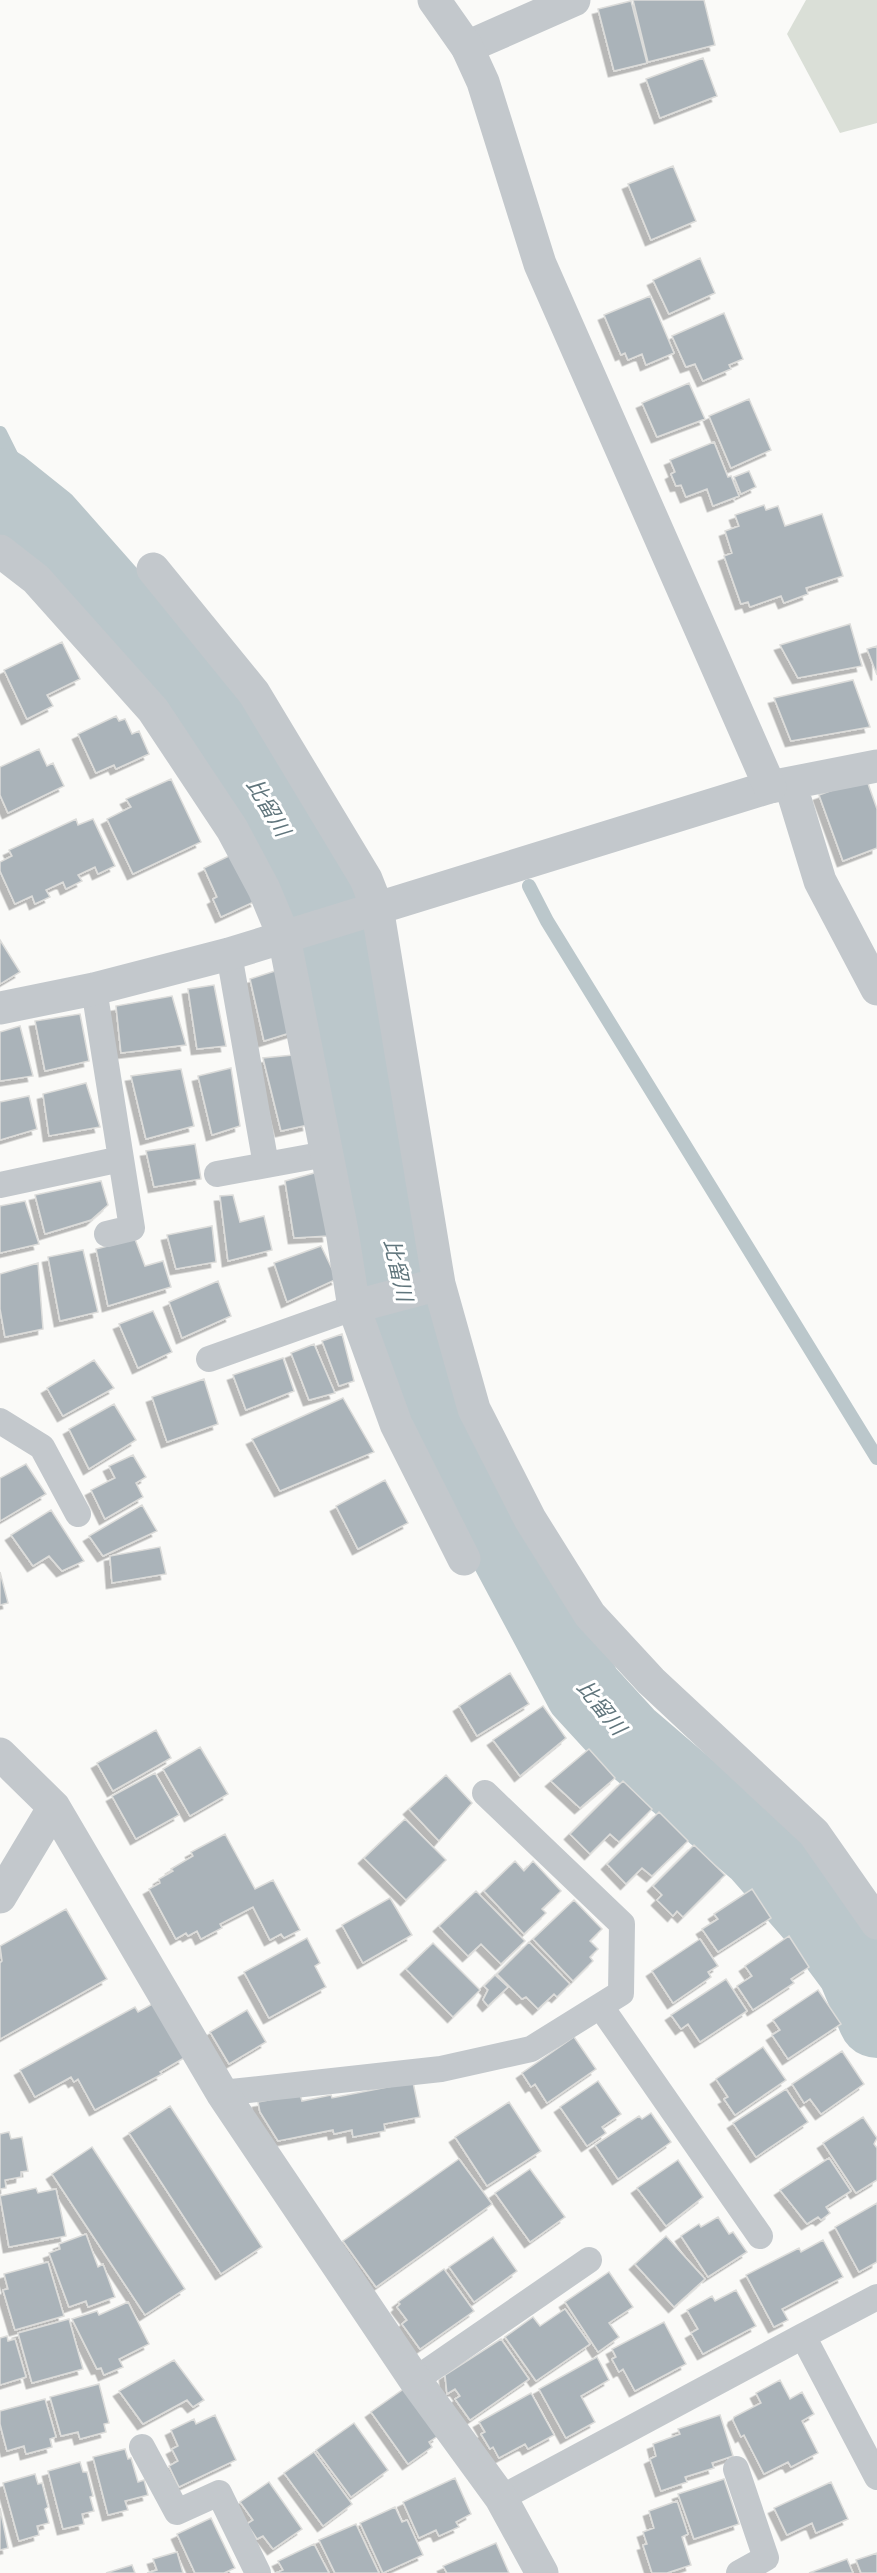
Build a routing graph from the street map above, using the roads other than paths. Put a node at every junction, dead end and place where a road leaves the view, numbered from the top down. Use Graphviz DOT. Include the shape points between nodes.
graph roads {
  1 [pos="434,0"];
  2 [pos="574,0"];
  3 [pos="467,47"];
  4 [pos="0,551"];
  5 [pos="153,568"];
  6 [pos="877,766"];
  7 [pos="780,785"];
  8 [pos="369,910"];
  9 [pos="291,935"];
  10 [pos="229,954"];
  11 [pos="94,988"];
  12 [pos="877,989"];
  13 [pos="0,1008"];
  14 [pos="326,1154"];
  15 [pos="121,1159"];
  16 [pos="266,1165"];
  17 [pos="217,1174"];
  18 [pos="0,1185"];
  19 [pos="107,1234"];
  20 [pos="432,1286"];
  21 [pos="359,1306"];
  22 [pos="209,1359"];
  23 [pos="4,1430"];
  24 [pos="78,1514"];
  25 [pos="464,1559"];
  26 [pos="0,1754"];
  27 [pos="486,1793"];
  28 [pos="54,1807"];
  29 [pos="0,1897"];
  30 [pos="877,1923"];
  31 [pos="601,2007"];
  32 [pos="222,2093"];
  33 [pos="760,2236"];
  34 [pos="589,2260"];
  35 [pos="877,2297"];
  36 [pos="803,2336"];
  37 [pos="415,2380"];
  38 [pos="142,2447"];
  39 [pos="736,2469"];
  40 [pos="877,2477"];
  41 [pos="501,2498"];
  42 [pos="258,2573"];
  43 [pos="542,2573"];
  44 [pos="739,2573"];
  1 -- 3 [label="street"];
  2 -- 3 [label="street"];
  3 -- 7 [label="street" via="504,144 540,264"];
  4 -- 9 [label="street" via="36,579 153,710 232,829"];
  5 -- 8 [label="street" via="254,693 366,879"];
  6 -- 7 [label="street"];
  7 -- 8 [label="street"];
  7 -- 12 [label="street" via="820,881"];
  8 -- 9 [label="street"];
  8 -- 20 [label="street"];
  9 -- 10 [label="street"];
  9 -- 14 [label="street"];
  10 -- 11 [label="street"];
  10 -- 16 [label="lane"];
  11 -- 13 [label="street"];
  11 -- 15 [label="lane"];
  14 -- 16 [label="lane"];
  14 -- 21 [label="street"];
  15 -- 18 [label="lane"];
  15 -- 19 [label="lane" via="132,1228"];
  16 -- 17 [label="lane"];
  20 -- 21 [label="street"];
  20 -- 30 [label="street" via="474,1409 530,1519 590,1615 651,1681 814,1833"];
  21 -- 22 [label="lane"];
  21 -- 25 [label="street" via="396,1424"];
  23 -- 24 [label="lane" via="42,1447"];
  26 -- 28 [label="street"];
  27 -- 31 [label="lane" via="622,1924 621,1993"];
  28 -- 29 [label="street"];
  28 -- 32 [label="street"];
  31 -- 32 [label="lane" via="531,2049 441,2069"];
  31 -- 33 [label="lane"];
  32 -- 37 [label="street"];
  34 -- 37 [label="lane"];
  35 -- 36 [label="lane"];
  36 -- 40 [label="lane"];
  36 -- 41 [label="lane"];
  37 -- 41 [label="street"];
  38 -- 42 [label="lane" via="177,2512 219,2493"];
  39 -- 44 [label="lane" via="766,2558"];
  41 -- 43 [label="street"];
}
